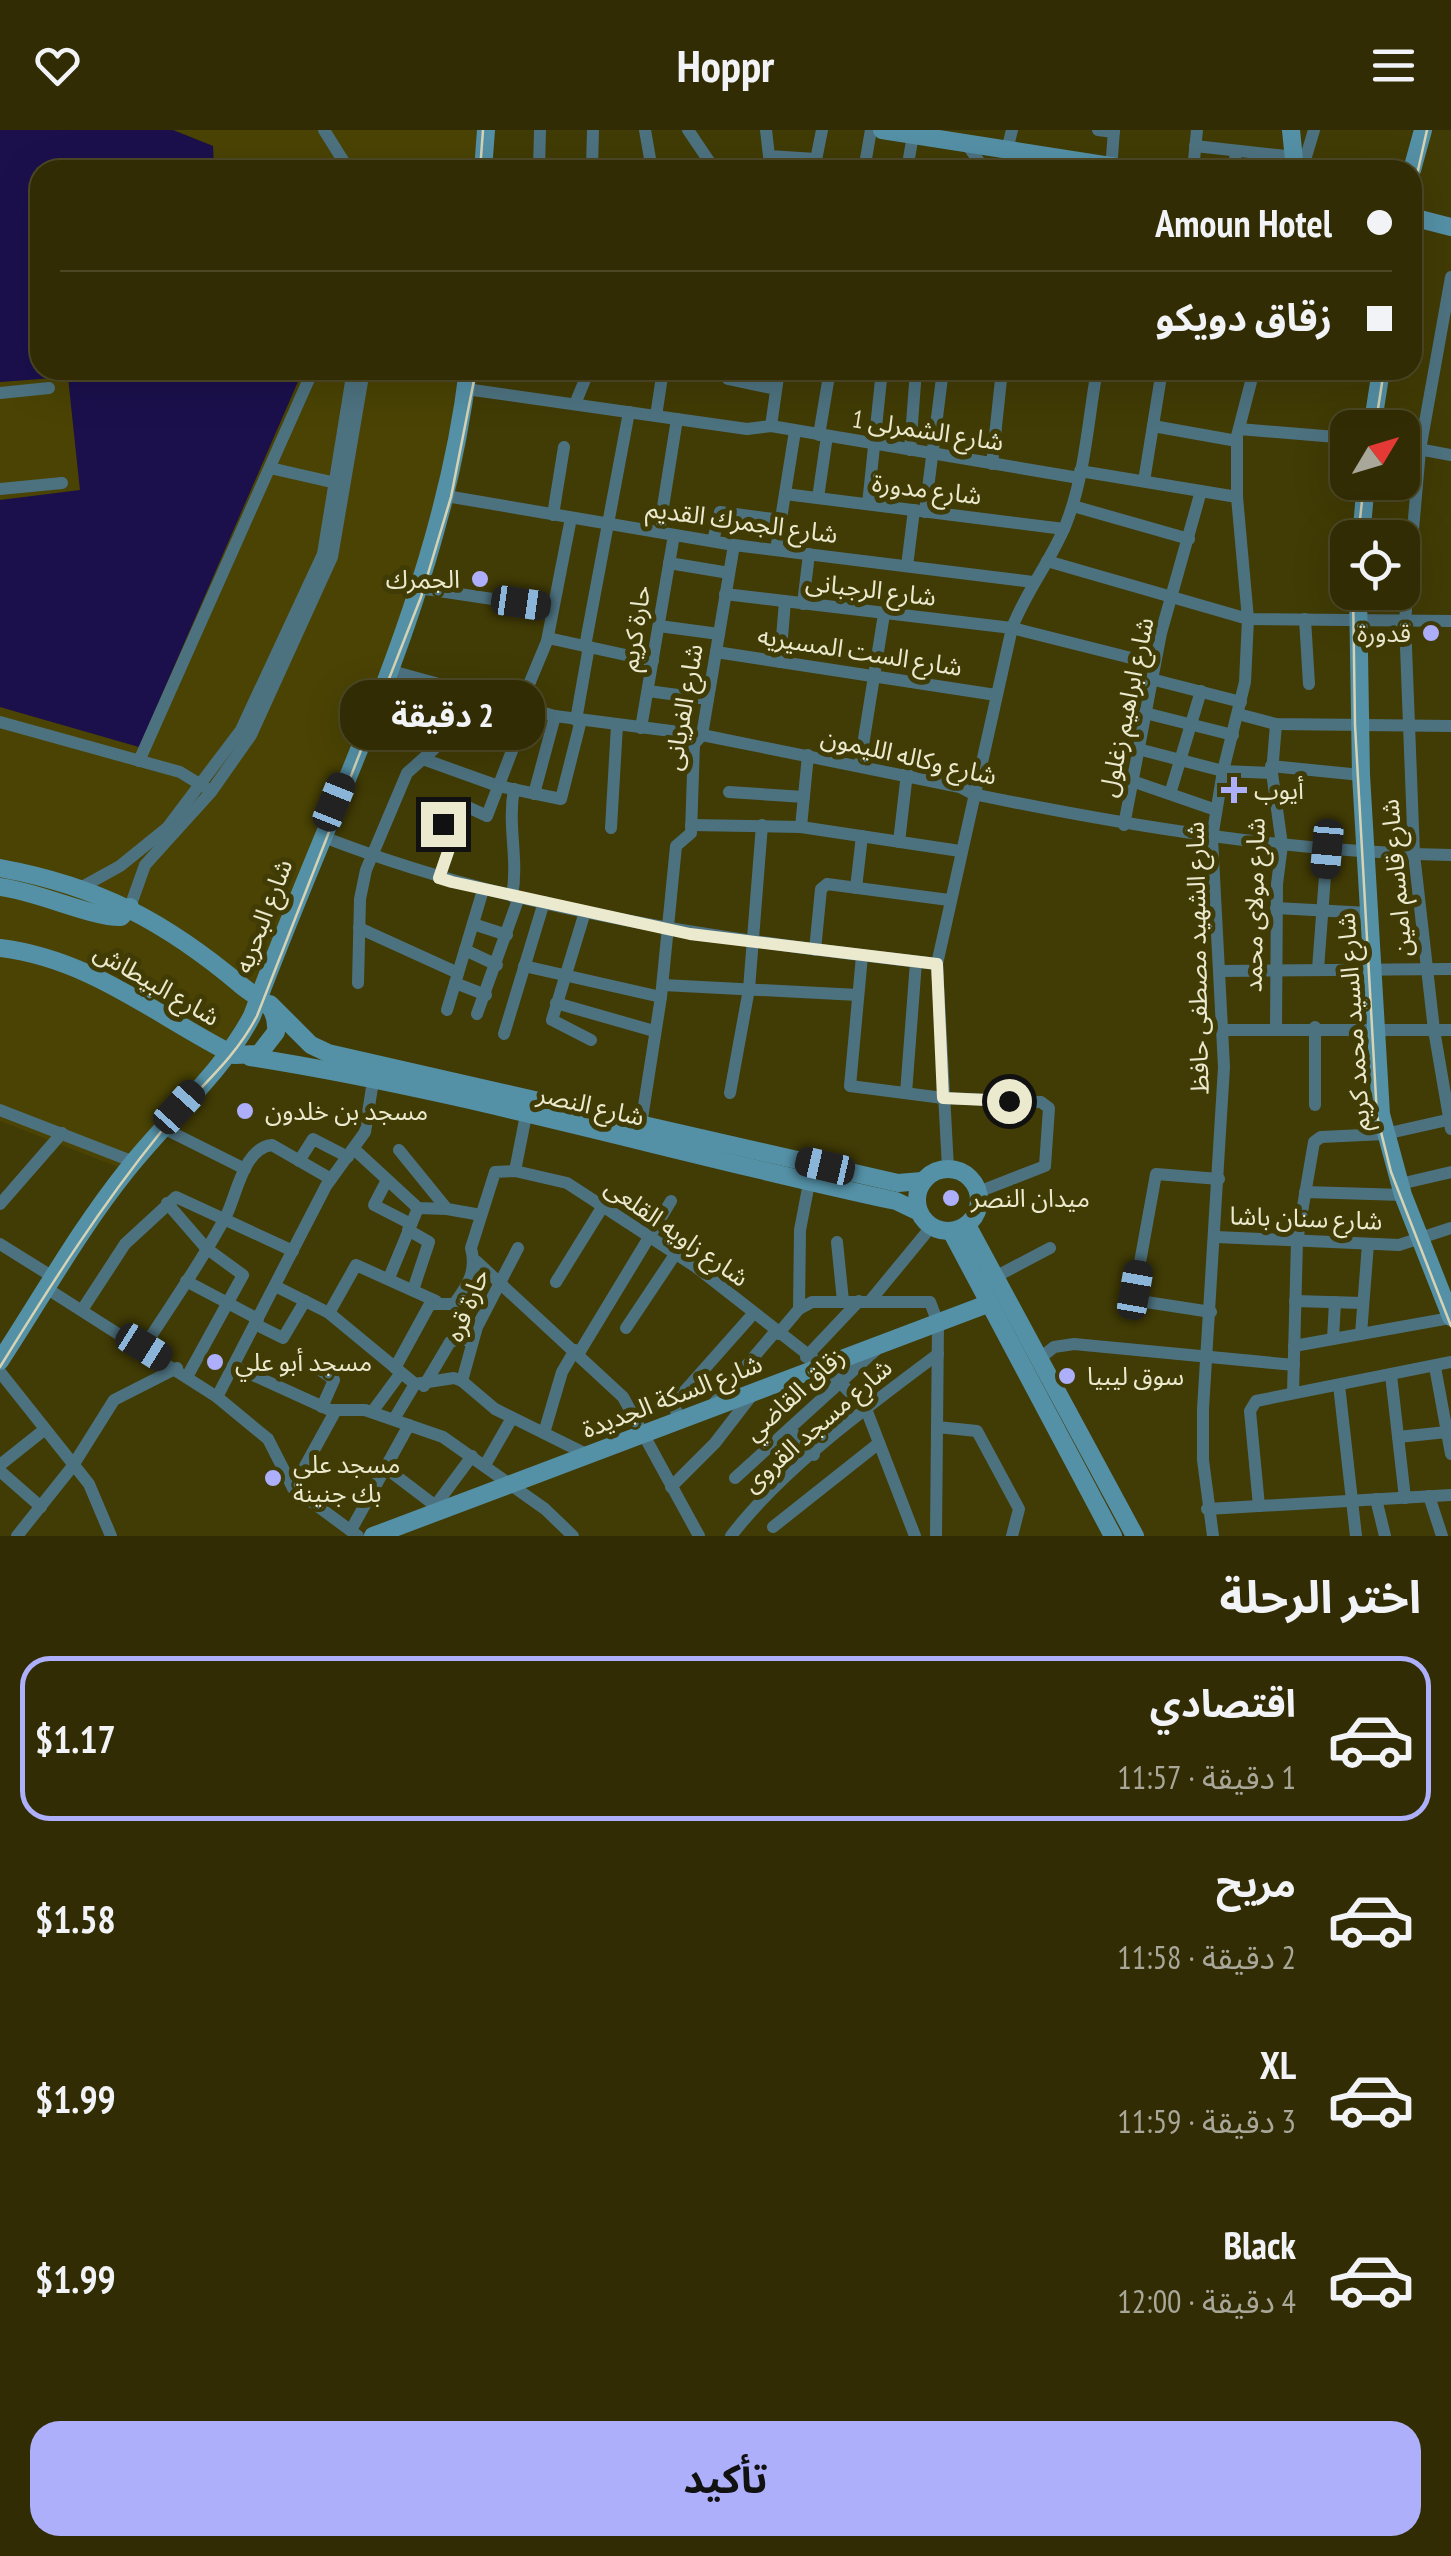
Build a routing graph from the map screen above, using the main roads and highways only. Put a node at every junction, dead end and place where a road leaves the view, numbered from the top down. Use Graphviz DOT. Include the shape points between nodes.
graph roads {
  1 [pos="486,130"];
  2 [pos="885,130"];
  3 [pos="1291,130"];
  4 [pos="1422,130"];
  5 [pos="945,135"];
  6 [pos="484,160"];
  7 [pos="1065,160"];
  8 [pos="1296,160"];
  9 [pos="1414,160"];
  10 [pos="1422,219"];
  11 [pos="1451,227"];
  12 [pos="467,380"];
  13 [pos="1379,380"];
  14 [pos="1375,410"];
  15 [pos="1357,610"];
  16 [pos="0,868"];
  17 [pos="0,887"];
  18 [pos="130,906"];
  19 [pos="0,948"];
  20 [pos="259,997"];
  21 [pos="300,1034"];
  22 [pos="229,1053"];
  23 [pos="250,1057"];
  24 [pos="289,1063"];
  25 [pos="922,1181"];
  26 [pos="925,1220"];
  27 [pos="960,1228"];
  28 [pos="990,1303"];
  29 [pos="1451,1318"];
  30 [pos="0,1361"];
  31 [pos="394,1532"];
  32 [pos="373,1536"];
  33 [pos="1113,1536"];
  34 [pos="1135,1536"];
  1 -- 6 [label="main road"];
  2 -- 5 [label="main road"];
  3 -- 8 [label="main road"];
  4 -- 9 [label="main road"];
  5 -- 7 [label="main road"];
  10 -- 11 [label="main road"];
  12 -- 20 [label="main road, شارع البحريه" via="446,496 419,588"];
  13 -- 14 [label="main road"];
  15 -- 29 [label="main road, شارع السيد محمد كريم" via="1373,1029 1385,1134"];
  16 -- 18 [label="main road, شارع البيطاش"];
  17 -- 18 [label="main road, شارع البيطاش" via="108,917 121,917"];
  18 -- 20 [label="main road, شارع البيطاش"];
  19 -- 22 [label="main road, شارع البيطاش" via="94,973"];
  20 -- 21 [label="main road, شارع النصر"];
  20 -- 22 [label="main road, شارع البحريه"];
  20 -- 23 [label="main road" via="276,1032 267,1048"];
  21 -- 24 [label="main road" via="289,1046"];
  21 -- 25 [label="main road, شارع النصر" via="328,1053 898,1183"];
  22 -- 23 [label="main road, شارع البيطاش"];
  22 -- 30 [label="main road, شارع البحريه" via="95,1211"];
  23 -- 24 [label="main road, شارع النصر"];
  24 -- 26 [label="main road, شارع النصر" via="896,1202"];
  25 -- 26 [label="main road" via="916,1196"];
  25 -- 27 [label="main road" via="948,1168 967,1175 978,1192 978,1210"];
  26 -- 27 [label="main road"];
  27 -- 28 [label="main road"];
  27 -- 34 [label="main road" via="995,1277"];
  28 -- 31 [label="main road, شارع السكة الجديدة" via="814,1362 680,1421 438,1508"];
  28 -- 33 [label="main road"];
  31 -- 32 [label="main road, شارع السكة الجديدة"];
}
